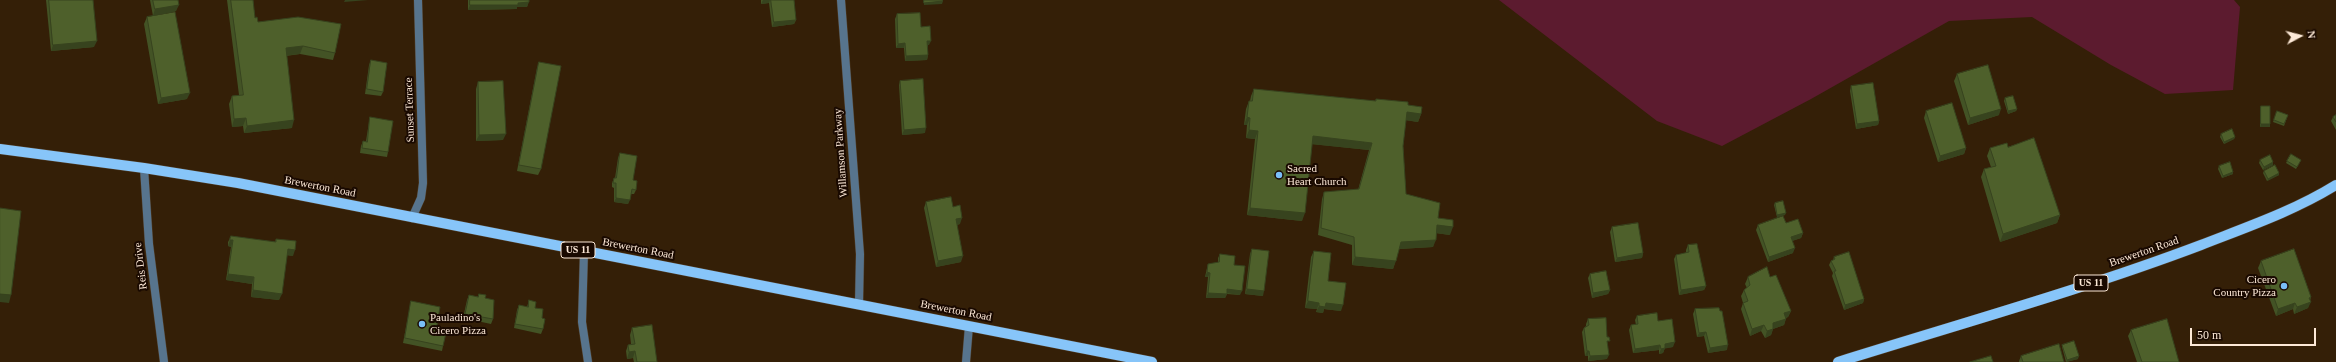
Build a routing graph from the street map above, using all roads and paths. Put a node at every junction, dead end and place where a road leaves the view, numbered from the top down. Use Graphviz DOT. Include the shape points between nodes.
graph roads {
  1 [pos="418,0"];
  2 [pos="841,0"];
  3 [pos="0,149"];
  4 [pos="144,168"];
  5 [pos="2336,185"];
  6 [pos="412,218"];
  7 [pos="584,251"];
  8 [pos="859,304"];
  9 [pos="969,326"];
  10 [pos="164,362"];
  11 [pos="588,362"];
  12 [pos="966,362"];
  13 [pos="1152,362"];
  14 [pos="1838,362"];
  1 -- 6 [label="street, Sunset Terrace" via="423,183 422,198"];
  2 -- 8 [label="street, Willamson Parkway" via="860,254"];
  3 -- 4 [label="main road, Brewerton Road / US 11"];
  4 -- 6 [label="main road, Brewerton Road / US 11" via="239,183"];
  4 -- 10 [label="street, Reis Drive" via="149,244"];
  5 -- 14 [label="main road, Brewerton Road / US 11" via="2261,222 2156,262"];
  6 -- 7 [label="main road, Brewerton Road / US 11"];
  7 -- 8 [label="main road, Brewerton Road / US 11"];
  7 -- 11 [label="street" via="582,322"];
  8 -- 9 [label="main road, Brewerton Road / US 11"];
  9 -- 12 [label="street"];
  9 -- 13 [label="main road, Brewerton Road / US 11"];
}
